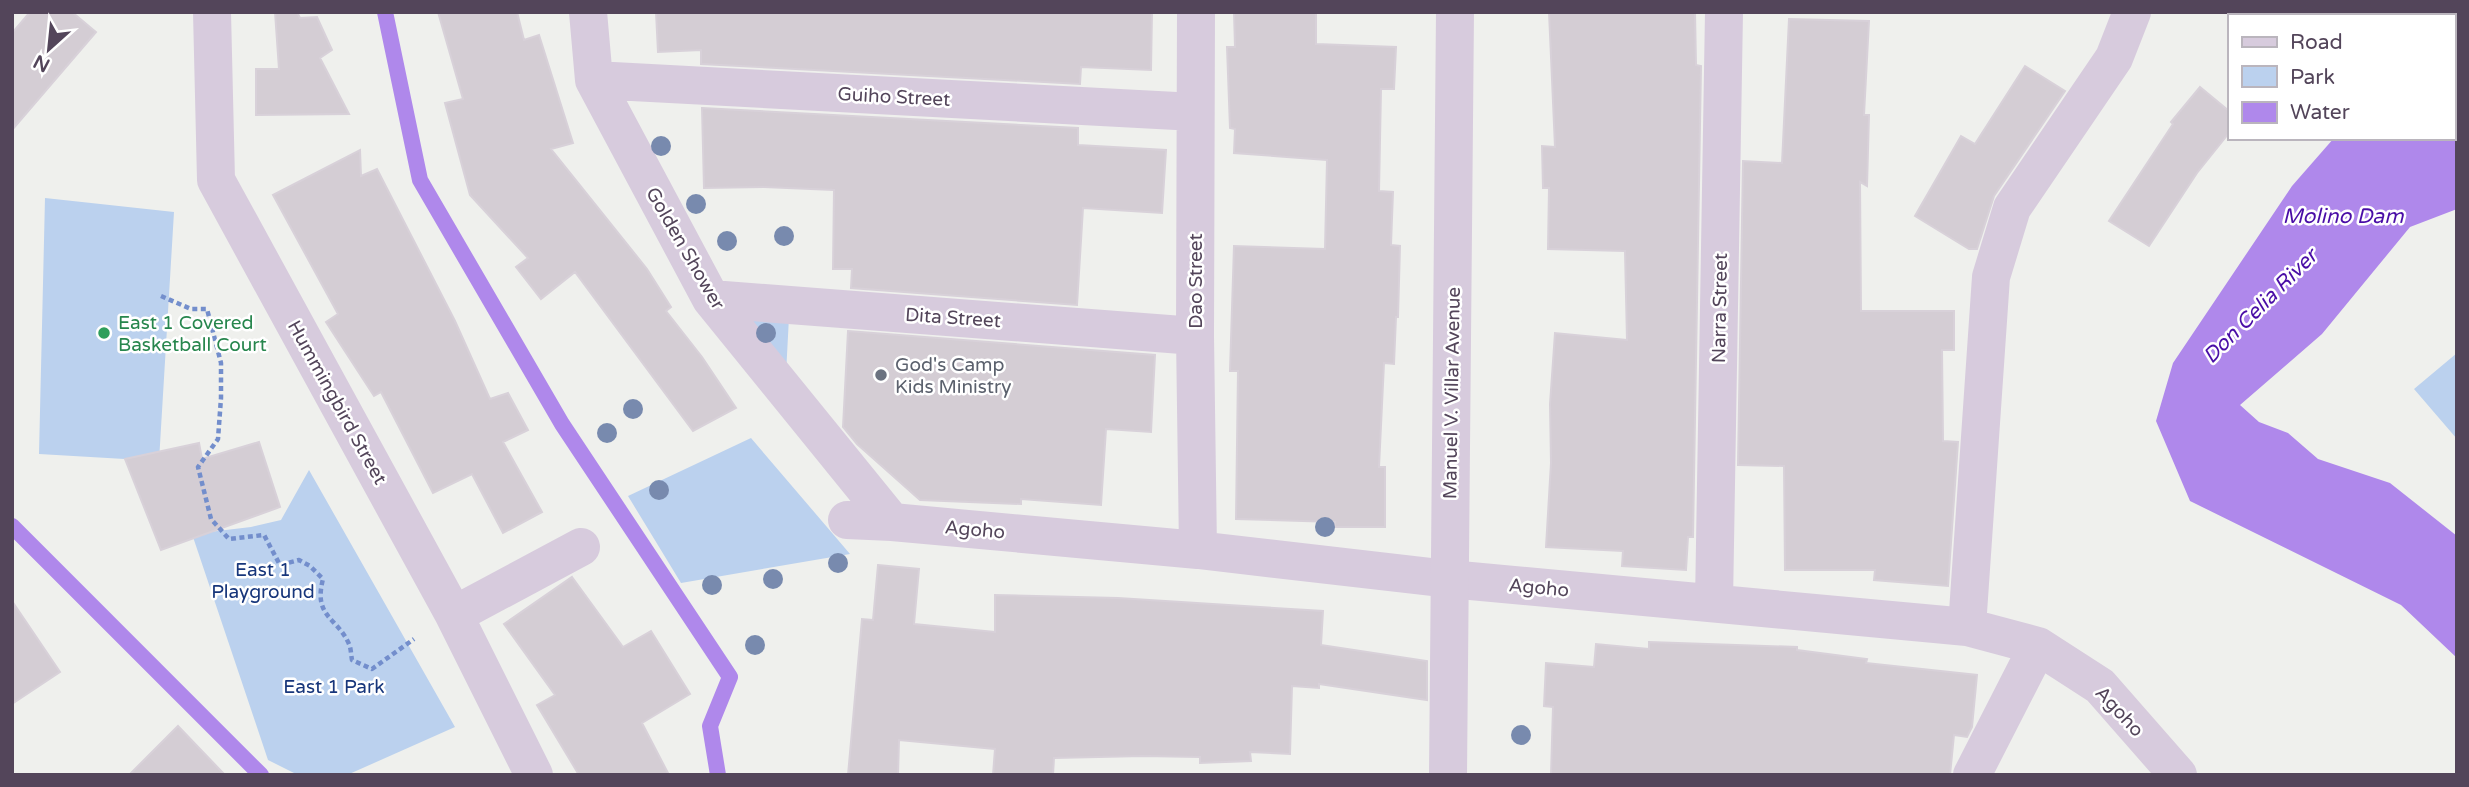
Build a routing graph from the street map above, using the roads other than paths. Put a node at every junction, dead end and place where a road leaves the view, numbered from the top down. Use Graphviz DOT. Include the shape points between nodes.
graph roads {
  1 [pos="212,12"];
  2 [pos="588,12"];
  3 [pos="1196,12"];
  4 [pos="1455,12"];
  5 [pos="1724,12"];
  6 [pos="2132,12"];
  7 [pos="594,80"];
  8 [pos="1195,112"];
  9 [pos="711,299"];
  10 [pos="1195,336"];
  11 [pos="847,520"];
  12 [pos="892,522"];
  13 [pos="581,547"];
  14 [pos="1198,550"];
  15 [pos="1449,579"];
  16 [pos="1714,603"];
  17 [pos="454,615"];
  18 [pos="1967,627"];
  19 [pos="2038,646"];
  20 [pos="534,775"];
  21 [pos="1448,775"];
  22 [pos="1972,775"];
  23 [pos="2178,775"];
  1 -- 17 [label="street, Hummingbird Street" via="216,180"];
  2 -- 7 [label="street, Golden Shower"];
  3 -- 8 [label="street, Dao Street"];
  4 -- 15 [label="street, Manuel V. Villar Avenue"];
  5 -- 16 [label="street, Narra Street"];
  6 -- 18 [label="street" via="2114,58 2012,208 1991,277"];
  7 -- 8 [label="street, Guiho Street"];
  7 -- 9 [label="street, Golden Shower"];
  8 -- 10 [label="street, Dao Street"];
  9 -- 10 [label="street, Dita Street"];
  9 -- 12 [label="street, Golden Shower"];
  10 -- 14 [label="street, Dao Street"];
  11 -- 12 [label="street, Agoho"];
  12 -- 14 [label="street, Agoho"];
  13 -- 17 [label="street"];
  14 -- 15 [label="street, Agoho"];
  15 -- 16 [label="street, Agoho"];
  15 -- 21 [label="street, Manuel V. Villar Avenue"];
  16 -- 18 [label="street, Agoho"];
  17 -- 20 [label="street, Hummingbird Street"];
  18 -- 19 [label="street, Agoho"];
  19 -- 22 [label="street"];
  19 -- 23 [label="street, Agoho" via="2100,686"];
}
